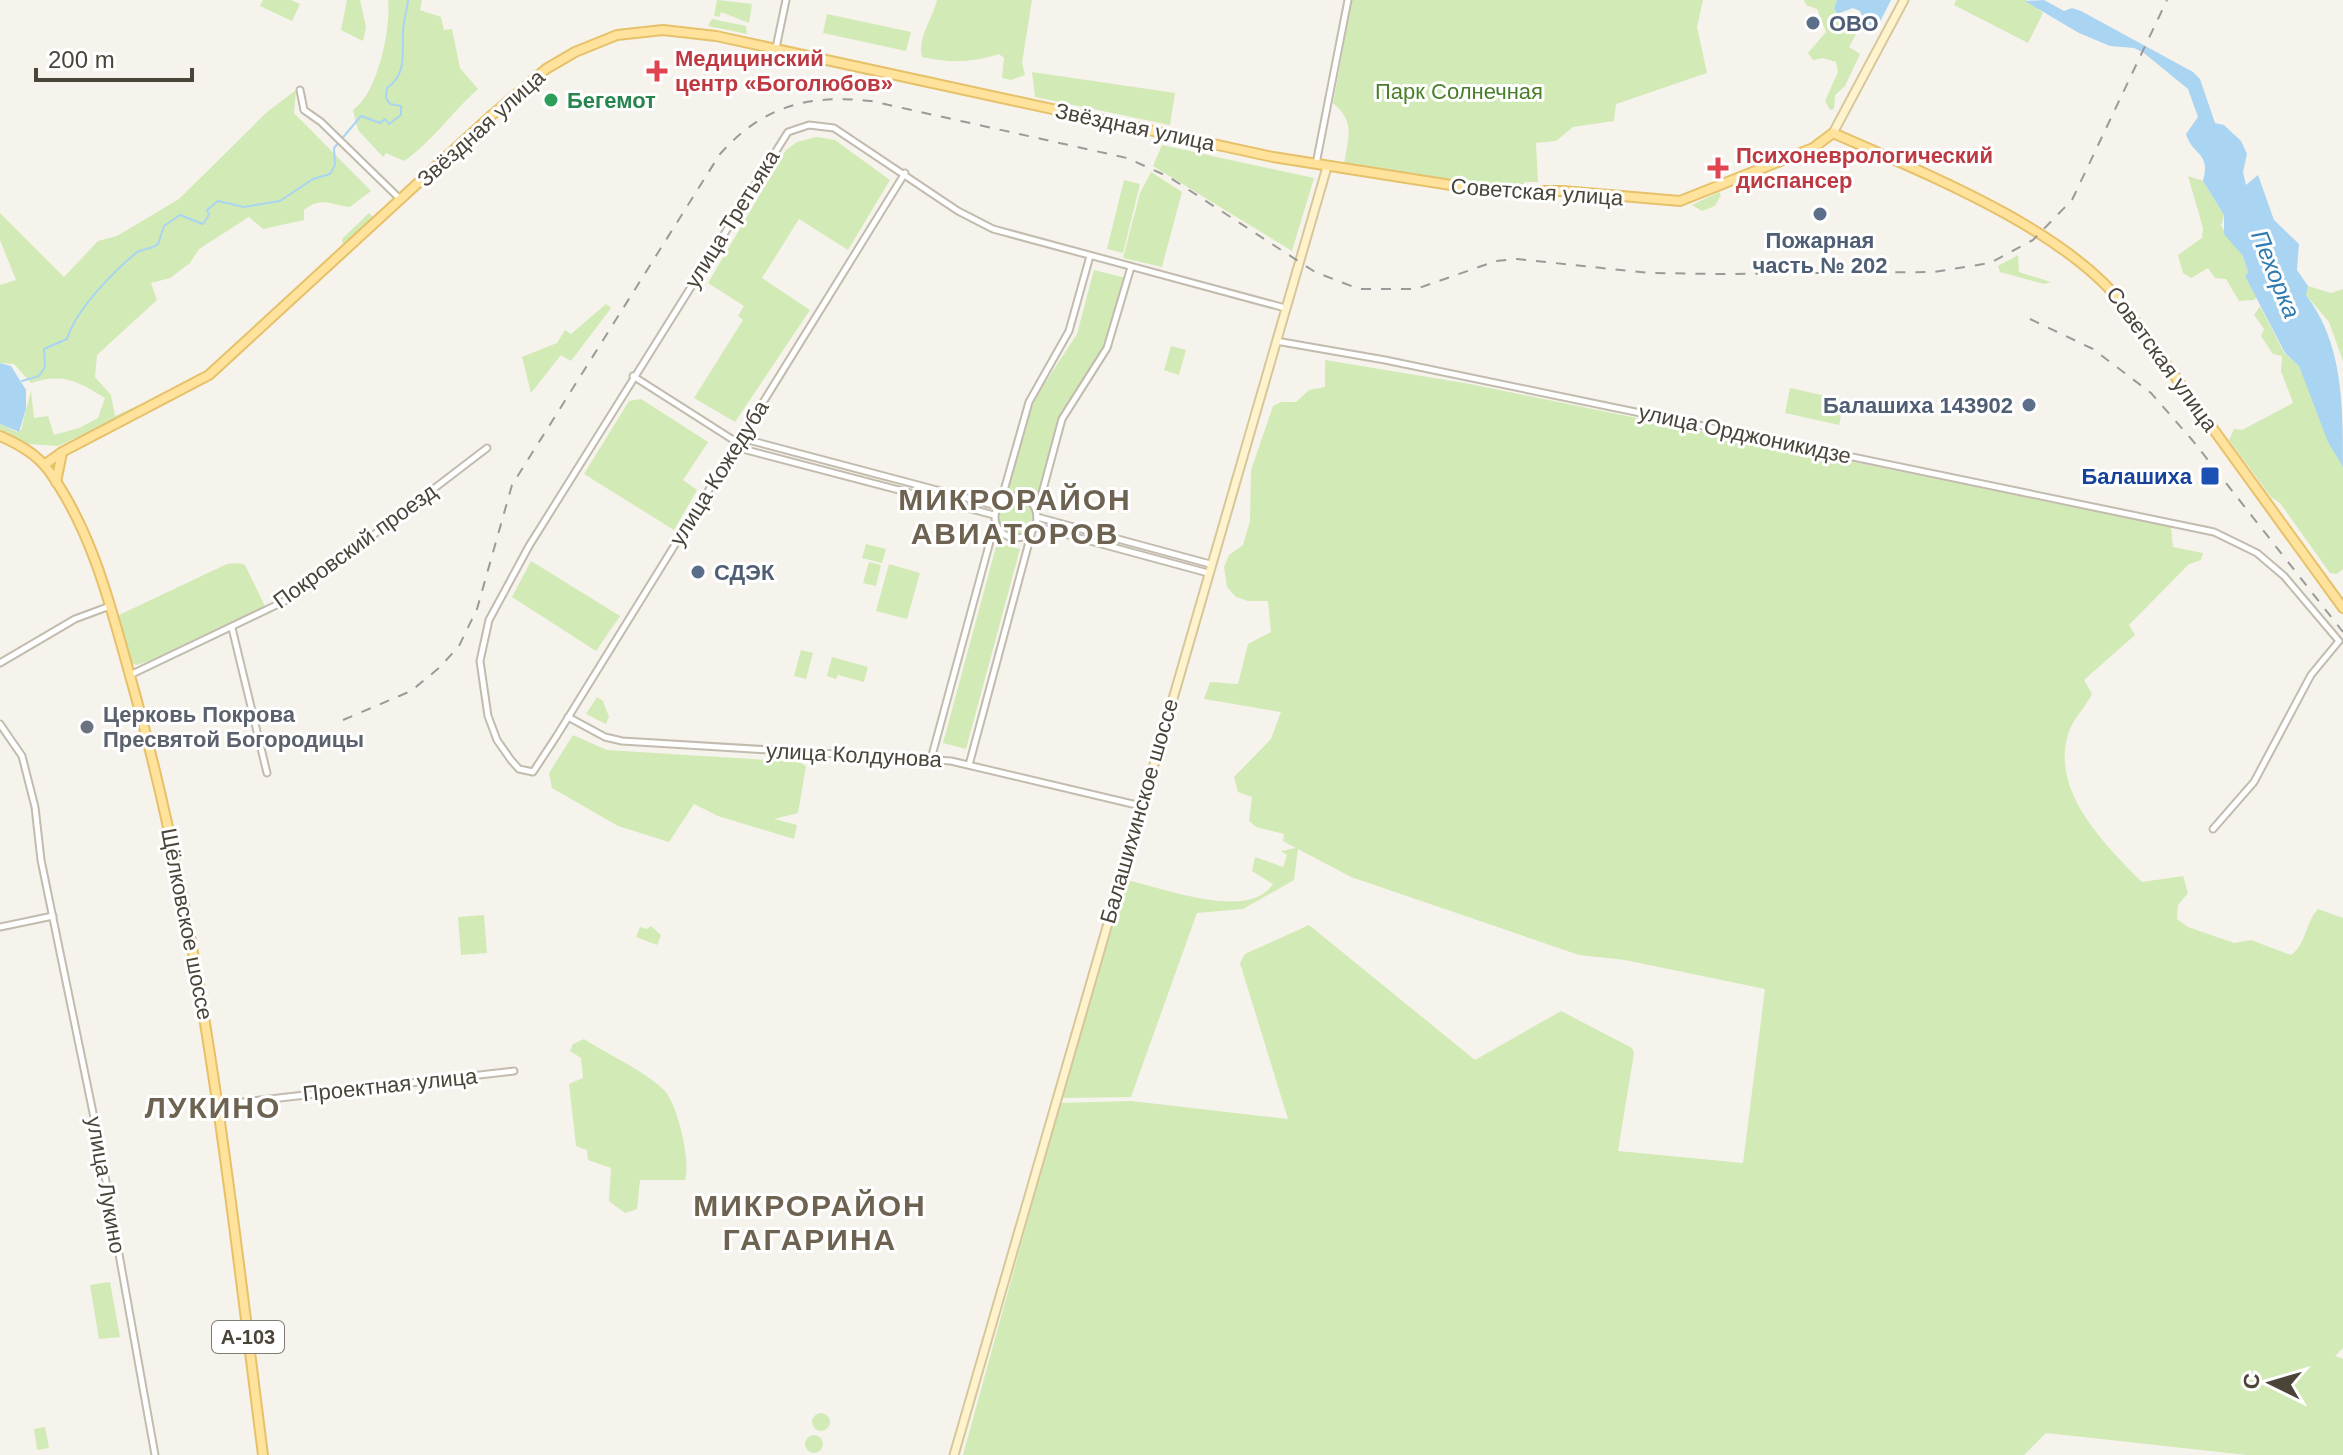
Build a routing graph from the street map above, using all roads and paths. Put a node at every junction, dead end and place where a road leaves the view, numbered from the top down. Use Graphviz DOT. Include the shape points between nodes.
graph roads {
  1 [pos="786,0"];
  2 [pos="1348,0"];
  3 [pos="1904,0"];
  4 [pos="776,48"];
  5 [pos="300,90"];
  6 [pos="1833,133"];
  7 [pos="1316,165"];
  8 [pos="1327,167"];
  9 [pos="905,173"];
  10 [pos="400,200"];
  11 [pos="1090,256"];
  12 [pos="1131,267"];
  13 [pos="1285,308"];
  14 [pos="1275,341"];
  15 [pos="633,376"];
  16 [pos="0,436"];
  17 [pos="738,442"];
  18 [pos="20,446"];
  19 [pos="487,448"];
  20 [pos="62,452"];
  21 [pos="44,465"];
  22 [pos="56,482"];
  23 [pos="999,503"];
  24 [pos="994,515"];
  25 [pos="1037,515"];
  26 [pos="995,523"];
  27 [pos="1033,528"];
  28 [pos="1209,568"];
  29 [pos="111,606"];
  30 [pos="2343,608"];
  31 [pos="232,628"];
  32 [pos="0,663"];
  33 [pos="130,675"];
  34 [pos="568,717"];
  35 [pos="0,724"];
  36 [pos="931,759"];
  37 [pos="969,765"];
  38 [pos="533,772"];
  39 [pos="267,773"];
  40 [pos="1141,806"];
  41 [pos="2213,829"];
  42 [pos="53,916"];
  43 [pos="0,927"];
  44 [pos="514,1071"];
  45 [pos="218,1105"];
  46 [pos="155,1455"];
  47 [pos="263,1455"];
  48 [pos="954,1455"];
  1 -- 4 [label="street"];
  2 -- 7 [label="street"];
  3 -- 6 [label="main road"];
  4 -- 7 [label="main road, Звёздная улица"];
  4 -- 10 [label="main road, Звёздная улица" via="663,30 599,41 526,84"];
  5 -- 10 [label="street" via="304,110"];
  6 -- 8 [label="main road, Советская улица" via="1813,148 1673,202 1563,191 1489,191"];
  6 -- 30 [label="main road, Советская улица" via="2004,214 2093,270"];
  7 -- 8 [label="main road, Звёздная улица"];
  8 -- 13 [label="main road, Балашихинское шоссе"];
  9 -- 11 [label="street, улица Третьяка" via="993,229"];
  9 -- 15 [label="street, улица Третьяка" via="834,128 809,125 788,132"];
  9 -- 17 [label="street, улица Кожедуба"];
  10 -- 20 [label="main road, Звёздная улица" via="209,375"];
  11 -- 12 [label="street, улица Третьяка"];
  11 -- 23 [label="street" via="1069,331 1029,402"];
  12 -- 13 [label="street, улица Третьяка"];
  12 -- 25 [label="street" via="1107,348 1062,419"];
  13 -- 14 [label="main road, Балашихинское шоссе"];
  14 -- 28 [label="main road, Балашихинское шоссе"];
  14 -- 41 [label="street, улица Орджоникидзе" via="1400,362 2214,532 2257,553 2284,576 2339,641 2311,675 2254,782"];
  15 -- 17 [label="street"];
  15 -- 38 [label="street, улица Третьяка" via="496,603 484,634 481,671 488,716 511,760 519,769"];
  16 -- 18 [label="main road, Щёлковское шоссе / А-103"];
  17 -- 23 [label="street"];
  17 -- 24 [label="street"];
  17 -- 34 [label="street, улица Кожедуба"];
  18 -- 20 [label="main road" via="40,453"];
  18 -- 21 [label="main road, Щёлковское шоссе / А-103"];
  19 -- 31 [label="street, Покровский проезд" via="291,598"];
  20 -- 21 [label="main road, Звёздная улица"];
  20 -- 22 [label="main road"];
  21 -- 22 [label="main road, Щёлковское шоссе / А-103"];
  22 -- 29 [label="main road, Щёлковское шоссе / А-103"];
  23 -- 24 [label="street"];
  23 -- 25 [label="street" via="1019,495 1030,501"];
  24 -- 26 [label="street"];
  25 -- 27 [label="street"];
  25 -- 28 [label="street"];
  26 -- 27 [label="street" via="1014,538"];
  26 -- 36 [label="street"];
  27 -- 28 [label="street"];
  27 -- 37 [label="street"];
  28 -- 40 [label="main road, Балашихинское шоссе"];
  29 -- 32 [label="street" via="75,619"];
  29 -- 33 [label="main road, Щёлковское шоссе / А-103"];
  31 -- 33 [label="street, Покровский проезд"];
  31 -- 39 [label="street"];
  33 -- 45 [label="main road, Щёлковское шоссе / А-103" via="184,890"];
  34 -- 36 [label="street, улица Колдунова" via="622,741"];
  34 -- 38 [label="street, улица Кожедуба"];
  35 -- 42 [label="street, улица Лукино" via="22,756 28,776"];
  36 -- 37 [label="street, улица Колдунова"];
  37 -- 40 [label="street, улица Колдунова"];
  40 -- 48 [label="main road, Балашихинское шоссе"];
  42 -- 43 [label="street"];
  42 -- 46 [label="street, улица Лукино"];
  44 -- 45 [label="street, Проектная улица"];
  45 -- 47 [label="main road, Щёлковское шоссе / А-103"];
}
